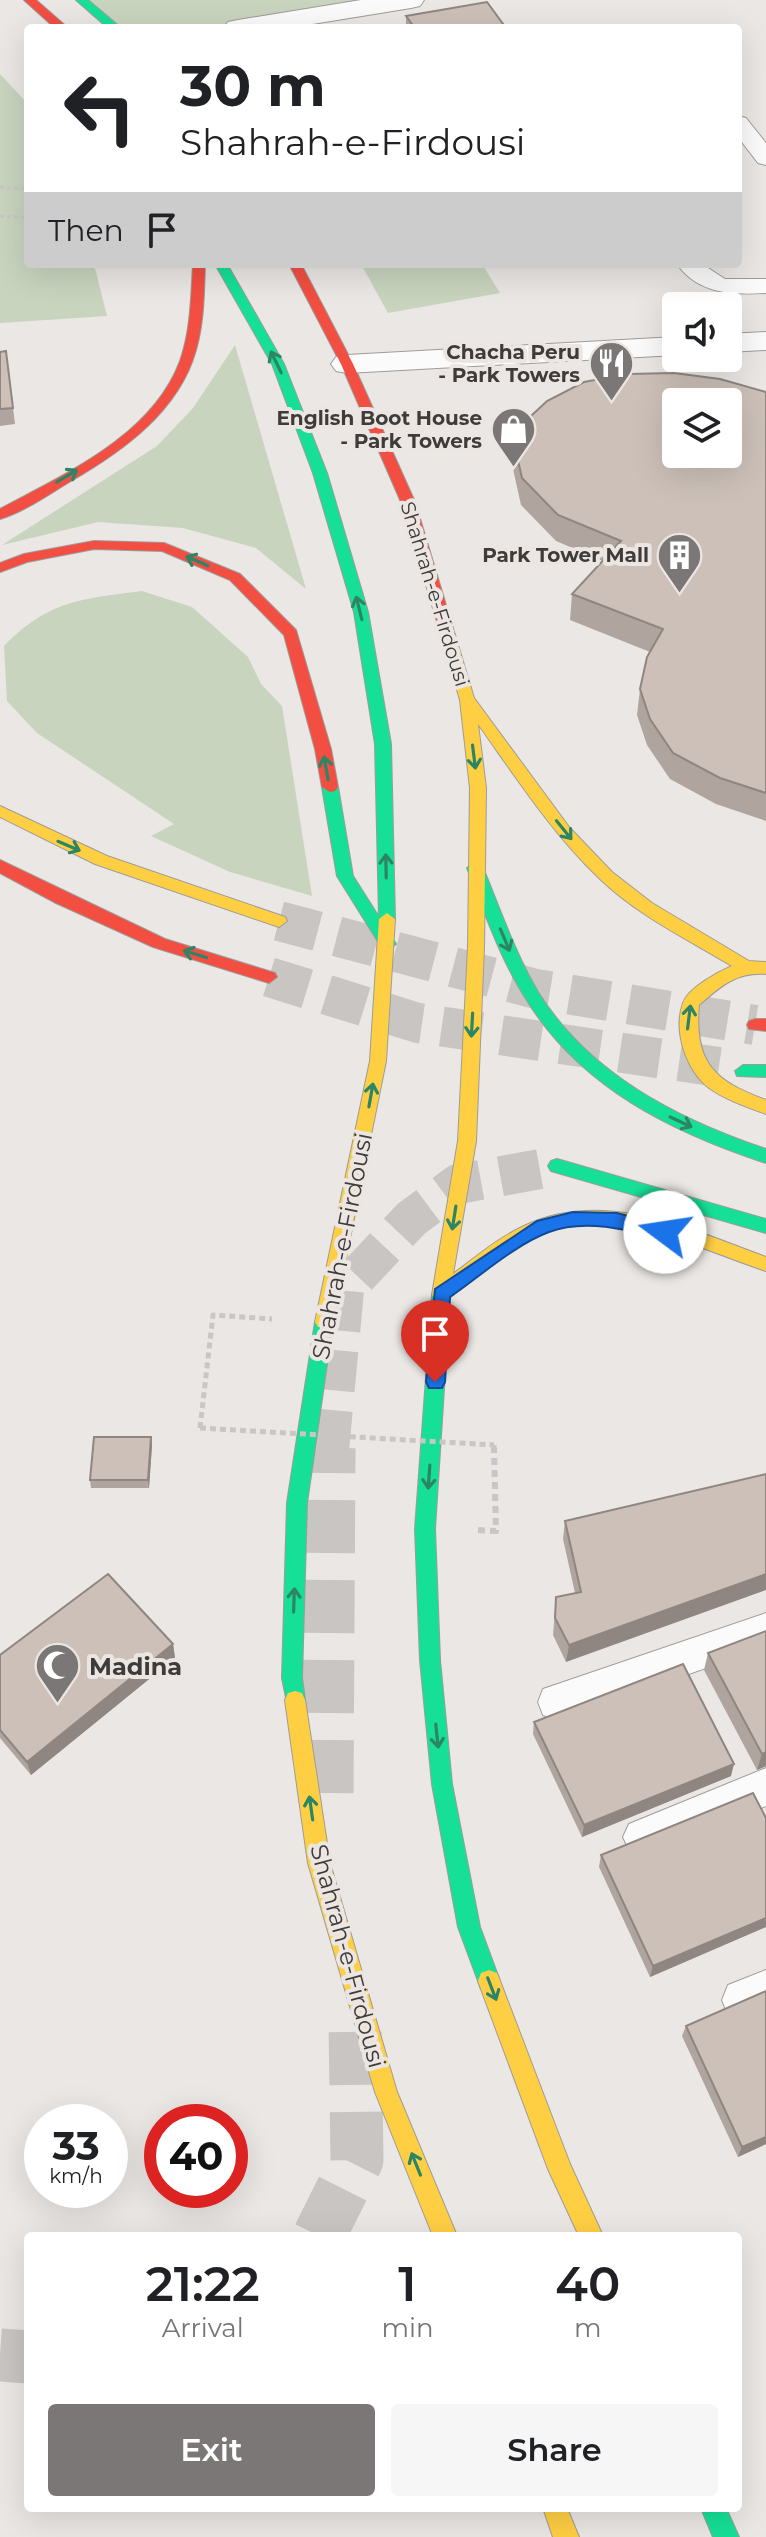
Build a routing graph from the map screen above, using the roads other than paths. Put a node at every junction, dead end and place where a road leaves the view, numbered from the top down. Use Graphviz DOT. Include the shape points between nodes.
graph roads {
  1 [pos="29,0"];
  2 [pos="81,0"];
  3 [pos="411,0"];
  4 [pos="57,24"];
  5 [pos="110,24"];
  6 [pos="263,24"];
  7 [pos="742,128"];
  8 [pos="766,158"];
  9 [pos="199,268"];
  10 [pos="223,268"];
  11 [pos="297,268"];
  12 [pos="693,268"];
  13 [pos="766,286"];
  14 [pos="766,341"];
  15 [pos="742,342"];
  16 [pos="662,347"];
  17 [pos="347,364"];
  18 [pos="0,515"];
  19 [pos="0,568"];
  20 [pos="467,700"];
  21 [pos="0,811"];
  22 [pos="0,866"];
  23 [pos="475,868"];
  24 [pos="279,921"];
  25 [pos="388,944"];
  26 [pos="746,967"];
  27 [pos="766,968"];
  28 [pos="269,977"];
  29 [pos="743,1071"];
  30 [pos="766,1071"];
  31 [pos="766,1107"];
  32 [pos="766,1156"];
  33 [pos="557,1166"];
  34 [pos="766,1226"];
  35 [pos="766,1264"];
  36 [pos="441,1294"];
  37 [pos="766,1630"];
  38 [pos="557,1702"];
  39 [pos="766,1787"];
  40 [pos="643,1837"];
  41 [pos="443,2232"];
  42 [pos="589,2232"];
  43 [pos="557,2512"];
  44 [pos="715,2512"];
  45 [pos="566,2537"];
  46 [pos="726,2537"];
  1 -- 4 [label="main road"];
  2 -- 5 [label="main road"];
  3 -- 6 [label="street"];
  7 -- 8 [label="lane"];
  18 -- 9 [label="main road, one-way" via="141,427 181,374 197,316"];
  25 -- 10 [label="main road, Shahrah-e-Firdousi, one-way" via="383,744 361,612 320,473 278,364"];
  11 -- 17 [label="main road, Shahrah-e-Firdousi"];
  12 -- 13 [label="lane" via="709,282 731,288"];
  14 -- 15 [label="street"];
  16 -- 17 [label="street"];
  17 -- 20 [label="main road, Shahrah-e-Firdousi" via="408,502"];
  25 -- 19 [label="main road, one-way" via="345,876 323,749 291,633 235,577 164,547 94,545 24,558"];
  20 -- 23 [label="main road, Shahrah-e-Firdousi, one-way" via="478,788"];
  20 -- 26 [label="main road, one-way" via="564,831 606,876 646,907"];
  21 -- 24 [label="main road, one-way" via="41,835 129,872"];
  28 -- 22 [label="main road, one-way" via="159,943"];
  23 -- 32 [label="main road, one-way" via="515,963 536,1000 585,1062 655,1110"];
  23 -- 36 [label="main road, Shahrah-e-Firdousi, one-way" via="467,1141"];
  41 -- 25 [label="main road, Shahrah-e-Firdousi, one-way" via="386,2092 319,1863 292,1678 297,1503 324,1322 378,1061"];
  26 -- 27 [label="main road"];
  31 -- 26 [label="main road, one-way" via="744,1101 709,1079 692,1061 688,1039 691,1003 719,978"];
  29 -- 30 [label="main road"];
  33 -- 34 [label="main road"];
  35 -- 36 [label="main road" via="617,1220 573,1219 544,1226"];
  36 -- 42 [label="main road, one-way" via="425,1529 442,1784 469,1927 560,2169"];
  37 -- 38 [label="lane"];
  39 -- 40 [label="lane"];
  43 -- 45 [label="main road"];
  44 -- 46 [label="main road"];
}
